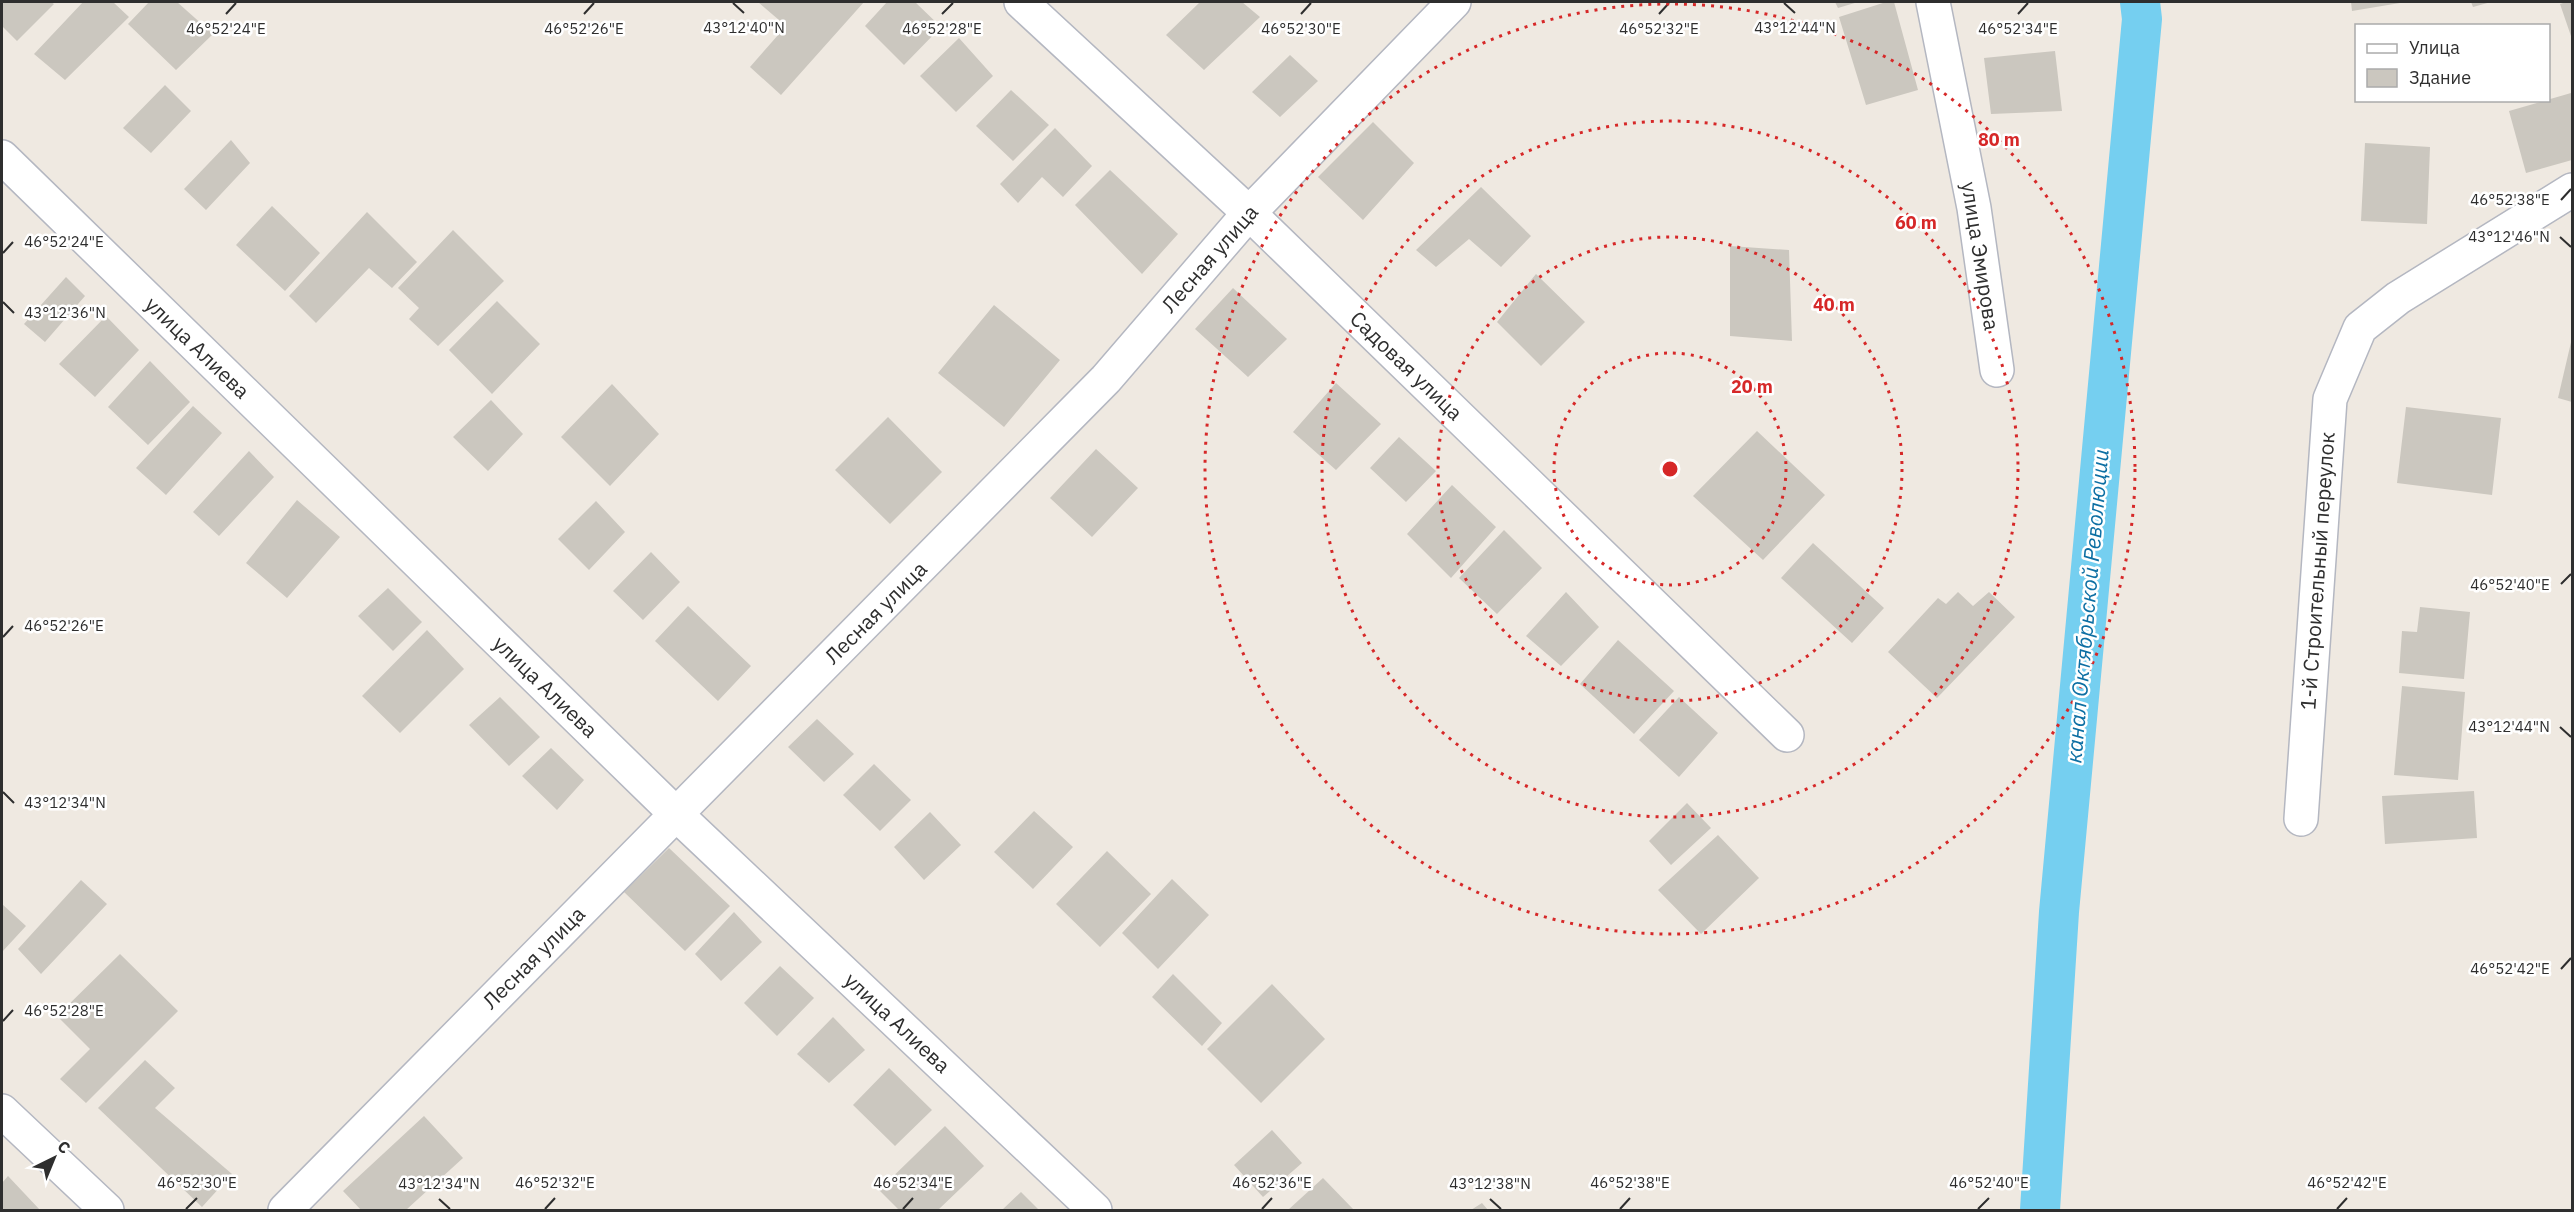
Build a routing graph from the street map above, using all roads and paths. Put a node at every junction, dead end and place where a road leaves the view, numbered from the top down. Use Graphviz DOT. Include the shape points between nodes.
graph roads {
  1 [pos="1021,2"];
  2 [pos="1454,2"];
  3 [pos="1933,2"];
  4 [pos="2,157"];
  5 [pos="2572,190"];
  6 [pos="1249,213"];
  7 [pos="1997,370"];
  8 [pos="1787,735"];
  9 [pos="676,814"];
  10 [pos="2301,819"];
  11 [pos="2,1112"];
  12 [pos="107,1210"];
  13 [pos="285,1210"];
  14 [pos="1095,1210"];
  1 -- 6 [label="street, Садовая улица"];
  2 -- 6 [label="street, Лесная улица"];
  3 -- 7 [label="street, улица Эмирова" via="1974,208"];
  4 -- 9 [label="street, улица Алиева"];
  5 -- 10 [label="street, 1-й Строительный переулок" via="2398,298 2360,328 2330,399"];
  6 -- 8 [label="street, Садовая улица"];
  6 -- 9 [label="street, Лесная улица" via="1106,379"];
  9 -- 13 [label="street, Лесная улица"];
  9 -- 14 [label="street, улица Алиева"];
  11 -- 12 [label="street"];
}
